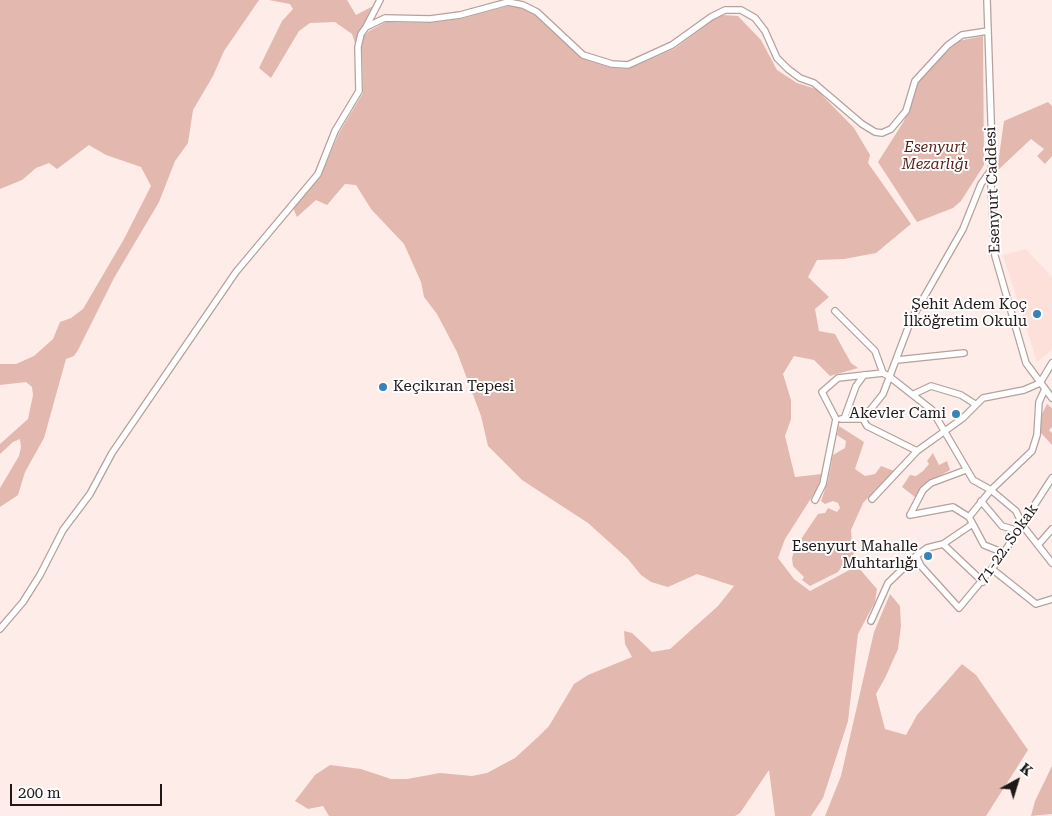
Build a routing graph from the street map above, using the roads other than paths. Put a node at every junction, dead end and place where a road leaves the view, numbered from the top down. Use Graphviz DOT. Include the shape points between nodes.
graph roads {
  1 [pos="380,0"];
  2 [pos="987,0"];
  3 [pos="366,28"];
  4 [pos="988,31"];
  5 [pos="991,170"];
  6 [pos="835,311"];
  7 [pos="964,353"];
  8 [pos="897,360"];
  9 [pos="1052,363"];
  10 [pos="882,373"];
  11 [pos="864,375"];
  12 [pos="890,377"];
  13 [pos="1040,383"];
  14 [pos="1045,389"];
  15 [pos="914,394"];
  16 [pos="1051,396"];
  17 [pos="975,404"];
  18 [pos="863,419"];
  19 [pos="836,420"];
  20 [pos="844,420"];
  21 [pos="945,431"];
  22 [pos="917,451"];
  23 [pos="966,470"];
  24 [pos="1052,478"];
  25 [pos="991,490"];
  26 [pos="872,499"];
  27 [pos="815,500"];
  28 [pos="981,501"];
  29 [pos="969,517"];
  30 [pos="971,525"];
  31 [pos="1021,528"];
  32 [pos="1052,529"];
  33 [pos="943,544"];
  34 [pos="1038,545"];
  35 [pos="1004,553"];
  36 [pos="916,556"];
  37 [pos="1052,563"];
  38 [pos="992,569"];
  39 [pos="983,582"];
  40 [pos="1052,599"];
  41 [pos="871,621"];
  42 [pos="0,629"];
  1 -- 3 [label="street"];
  2 -- 4 [label="street, Esenyurt Caddesi"];
  3 -- 4 [label="street" via="385,18 430,19 508,2 523,4 537,12 583,55 628,65 672,45 710,16 725,10 741,10 755,18 777,58 788,69 814,83 862,124 882,133 906,111 915,81 948,45 962,35"];
  3 -- 42 [label="street" via="358,46 359,92 335,131 318,174 236,272 112,453 90,494 63,530 36,582"];
  4 -- 5 [label="street, Esenyurt Caddesi"];
  5 -- 8 [label="street" via="981,184 963,229 911,320"];
  5 -- 13 [label="street, Esenyurt Caddesi" via="995,256 1026,363"];
  6 -- 10 [label="street" via="875,351"];
  7 -- 8 [label="street"];
  8 -- 12 [label="street"];
  9 -- 13 [label="street"];
  10 -- 11 [label="street"];
  10 -- 12 [label="street"];
  11 -- 19 [label="street" via="838,378 822,392"];
  11 -- 20 [label="street" via="856,386"];
  12 -- 15 [label="street"];
  12 -- 18 [label="street" via="883,394"];
  13 -- 14 [label="street, Esenyurt Caddesi"];
  13 -- 17 [label="street" via="1024,390 983,398"];
  14 -- 16 [label="street, Esenyurt Caddesi"];
  14 -- 25 [label="street" via="1039,402 1037,435 1032,451"];
  15 -- 17 [label="street" via="931,386 961,395"];
  15 -- 21 [label="street" via="932,410"];
  17 -- 21 [label="street"];
  18 -- 20 [label="street"];
  18 -- 22 [label="street" via="867,426"];
  19 -- 20 [label="street"];
  19 -- 27 [label="street" via="823,484"];
  21 -- 22 [label="street"];
  21 -- 23 [label="street"];
  22 -- 26 [label="street"];
  23 -- 25 [label="street" via="973,480"];
  23 -- 29 [label="street" via="931,483 923,490 910,515 953,507"];
  24 -- 31 [label="street, 71-22. Sokak"];
  25 -- 28 [label="street"];
  25 -- 31 [label="street" via="1016,511"];
  28 -- 29 [label="street"];
  28 -- 31 [label="street" via="1002,526"];
  29 -- 30 [label="street"];
  30 -- 33 [label="street"];
  30 -- 35 [label="street" via="984,545"];
  31 -- 34 [label="street"];
  31 -- 35 [label="street, 71-22. Sokak"];
  32 -- 34 [label="street"];
  33 -- 36 [label="street"];
  33 -- 39 [label="street"];
  34 -- 37 [label="street"];
  35 -- 38 [label="street, 71-22. Sokak"];
  36 -- 39 [label="street, 71-22. Sokak" via="921,566 959,608"];
  36 -- 41 [label="street" via="888,583"];
  38 -- 39 [label="street, 71-22. Sokak"];
  38 -- 40 [label="street" via="1036,604"];
}
